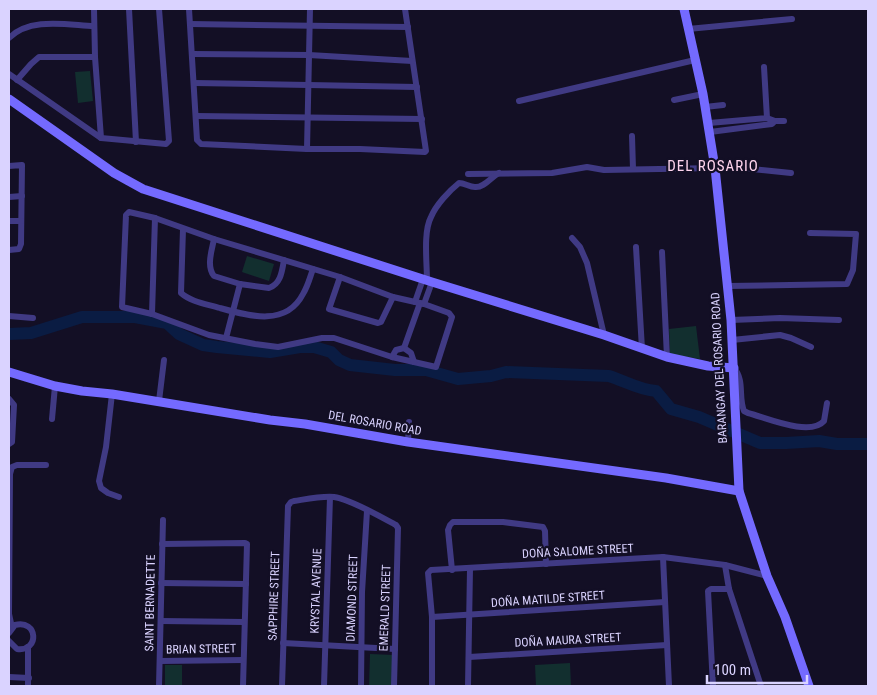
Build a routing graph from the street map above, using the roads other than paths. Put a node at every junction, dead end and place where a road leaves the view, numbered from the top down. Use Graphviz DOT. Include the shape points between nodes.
graph roads {
  1 [pos="94,9"];
  2 [pos="129,9"];
  3 [pos="159,9"];
  4 [pos="189,9"];
  5 [pos="310,9"];
  6 [pos="405,9"];
  7 [pos="684,9"];
  8 [pos="792,19"];
  9 [pos="190,24"];
  10 [pos="309,25"];
  11 [pos="94,26"];
  12 [pos="408,28"];
  13 [pos="688,28"];
  14 [pos="9,38"];
  15 [pos="192,54"];
  16 [pos="309,55"];
  17 [pos="95,57"];
  18 [pos="695,60"];
  19 [pos="412,61"];
  20 [pos="764,67"];
  21 [pos="9,74"];
  22 [pos="17,80"];
  23 [pos="194,83"];
  24 [pos="308,85"];
  25 [pos="417,87"];
  26 [pos="704,94"];
  27 [pos="9,99"];
  28 [pos="674,100"];
  29 [pos="519,101"];
  30 [pos="723,105"];
  31 [pos="706,108"];
  32 [pos="196,116"];
  33 [pos="308,116"];
  34 [pos="768,118"];
  35 [pos="422,119"];
  36 [pos="774,121"];
  37 [pos="784,121"];
  38 [pos="709,128"];
  39 [pos="632,136"];
  40 [pos="101,138"];
  41 [pos="136,142"];
  42 [pos="307,149"];
  43 [pos="9,166"];
  44 [pos="715,166"];
  45 [pos="633,169"];
  46 [pos="499,173"];
  47 [pos="792,173"];
  48 [pos="468,174"];
  49 [pos="9,196"];
  50 [pos="22,196"];
  51 [pos="155,218"];
  52 [pos="9,221"];
  53 [pos="21,221"];
  54 [pos="183,229"];
  55 [pos="810,233"];
  56 [pos="572,238"];
  57 [pos="214,239"];
  58 [pos="636,247"];
  59 [pos="9,250"];
  60 [pos="662,252"];
  61 [pos="284,260"];
  62 [pos="313,269"];
  63 [pos="340,277"];
  64 [pos="427,281"];
  65 [pos="240,284"];
  66 [pos="727,286"];
  67 [pos="393,296"];
  68 [pos="420,303"];
  69 [pos="232,311"];
  70 [pos="152,314"];
  71 [pos="9,316"];
  72 [pos="33,318"];
  73 [pos="731,320"];
  74 [pos="839,320"];
  75 [pos="604,335"];
  76 [pos="226,338"];
  77 [pos="732,340"];
  78 [pos="811,347"];
  79 [pos="404,348"];
  80 [pos="642,349"];
  81 [pos="392,357"];
  82 [pos="667,357"];
  83 [pos="164,360"];
  84 [pos="414,362"];
  85 [pos="734,368"];
  86 [pos="9,372"];
  87 [pos="55,386"];
  88 [pos="112,394"];
  89 [pos="9,399"];
  90 [pos="159,401"];
  91 [pos="827,403"];
  92 [pos="52,419"];
  93 [pos="409,422"];
  94 [pos="408,442"];
  95 [pos="9,444"];
  96 [pos="46,465"];
  97 [pos="739,491"];
  98 [pos="120,497"];
  99 [pos="330,497"];
  100 [pos="367,511"];
  101 [pos="163,520"];
  102 [pos="162,544"];
  103 [pos="663,557"];
  104 [pos="546,564"];
  105 [pos="725,565"];
  106 [pos="470,568"];
  107 [pos="452,570"];
  108 [pos="767,576"];
  109 [pos="161,583"];
  110 [pos="246,584"];
  111 [pos="729,588"];
  112 [pos="665,602"];
  113 [pos="470,615"];
  114 [pos="432,617"];
  115 [pos="160,621"];
  116 [pos="244,622"];
  117 [pos="10,630"];
  118 [pos="9,641"];
  119 [pos="283,643"];
  120 [pos="668,645"];
  121 [pos="325,646"];
  122 [pos="28,647"];
  123 [pos="361,647"];
  124 [pos="394,649"];
  125 [pos="470,657"];
  126 [pos="243,660"];
  127 [pos="160,661"];
  128 [pos="9,677"];
  129 [pos="29,678"];
  130 [pos="28,686"];
  131 [pos="159,686"];
  132 [pos="243,686"];
  133 [pos="282,686"];
  134 [pos="324,686"];
  135 [pos="361,686"];
  136 [pos="394,686"];
  137 [pos="432,686"];
  138 [pos="468,686"];
  139 [pos="669,686"];
  140 [pos="713,686"];
  141 [pos="761,686"];
  142 [pos="809,686"];
  1 -- 11 [label="street"];
  2 -- 41 [label="street"];
  3 -- 41 [label="street" via="169,141 162,144"];
  4 -- 9 [label="street"];
  5 -- 10 [label="street"];
  6 -- 12 [label="street"];
  7 -- 13 [label="main road, BARANGAY DEL ROSARIO ROAD"];
  8 -- 13 [label="street"];
  9 -- 10 [label="street"];
  9 -- 15 [label="street"];
  10 -- 12 [label="street"];
  10 -- 16 [label="street"];
  11 -- 14 [label="street" via="42,24 21,30"];
  11 -- 17 [label="street"];
  12 -- 19 [label="street"];
  13 -- 18 [label="main road, BARANGAY DEL ROSARIO ROAD"];
  15 -- 16 [label="street"];
  15 -- 23 [label="street"];
  16 -- 19 [label="street"];
  16 -- 24 [label="street"];
  17 -- 22 [label="street" via="39,56"];
  17 -- 40 [label="street"];
  18 -- 26 [label="main road, BARANGAY DEL ROSARIO ROAD"];
  18 -- 29 [label="street"];
  19 -- 25 [label="street"];
  20 -- 34 [label="street"];
  21 -- 22 [label="street"];
  22 -- 40 [label="street"];
  23 -- 24 [label="street"];
  23 -- 32 [label="street"];
  24 -- 25 [label="street"];
  24 -- 33 [label="street"];
  25 -- 35 [label="street"];
  26 -- 28 [label="street"];
  26 -- 31 [label="main road, BARANGAY DEL ROSARIO ROAD"];
  27 -- 64 [label="main road" via="114,173 143,189"];
  30 -- 31 [label="street"];
  31 -- 38 [label="main road, BARANGAY DEL ROSARIO ROAD"];
  32 -- 33 [label="street"];
  32 -- 42 [label="street" via="197,140 201,144"];
  33 -- 35 [label="street"];
  33 -- 42 [label="street"];
  34 -- 36 [label="street"];
  34 -- 38 [label="street"];
  35 -- 42 [label="street" via="425,152"];
  36 -- 37 [label="street"];
  36 -- 38 [label="street" via="770,125"];
  38 -- 44 [label="main road, BARANGAY DEL ROSARIO ROAD"];
  39 -- 45 [label="street"];
  40 -- 41 [label="street"];
  43 -- 50 [label="street" via="22,165"];
  44 -- 45 [label="street"];
  44 -- 47 [label="street"];
  44 -- 66 [label="main road, BARANGAY DEL ROSARIO ROAD"];
  45 -- 46 [label="street"];
  46 -- 48 [label="street"];
  46 -- 64 [label="street" via="480,187 459,183 430,216"];
  49 -- 50 [label="street"];
  50 -- 53 [label="street"];
  51 -- 54 [label="street"];
  51 -- 70 [label="street"];
  51 -- 70 [label="street" via="130,212 126,216 122,307"];
  52 -- 53 [label="street"];
  53 -- 59 [label="street" via="20,247"];
  54 -- 57 [label="street"];
  54 -- 69 [label="street" via="181,293 187,298"];
  55 -- 66 [label="street" via="856,234 848,284"];
  56 -- 75 [label="street" via="587,263"];
  57 -- 61 [label="street"];
  57 -- 65 [label="street" via="211,272 214,276"];
  58 -- 80 [label="street"];
  60 -- 82 [label="street"];
  61 -- 62 [label="street"];
  61 -- 65 [label="street" via="279,280 273,287"];
  62 -- 63 [label="street"];
  62 -- 69 [label="street" via="304,294 285,312 261,317"];
  63 -- 67 [label="street"];
  63 -- 67 [label="street" via="329,309 378,324"];
  64 -- 68 [label="street"];
  64 -- 68 [label="street"];
  64 -- 75 [label="main road"];
  65 -- 69 [label="street"];
  66 -- 73 [label="main road, BARANGAY DEL ROSARIO ROAD"];
  67 -- 68 [label="street"];
  68 -- 79 [label="street"];
  68 -- 84 [label="street" via="452,317 436,367"];
  69 -- 76 [label="street"];
  70 -- 76 [label="street"];
  71 -- 72 [label="street"];
  73 -- 74 [label="street"];
  73 -- 77 [label="main road, BARANGAY DEL ROSARIO ROAD"];
  75 -- 80 [label="main road"];
  76 -- 81 [label="street" via="278,347 334,338"];
  77 -- 78 [label="street" via="780,335"];
  77 -- 85 [label="main road, BARANGAY DEL ROSARIO ROAD"];
  79 -- 81 [label="street" via="396,350"];
  79 -- 84 [label="street" via="411,353"];
  80 -- 82 [label="main road"];
  81 -- 84 [label="street"];
  82 -- 85 [label="main road"];
  83 -- 90 [label="street"];
  85 -- 91 [label="street" via="741,380 742,406 748,413 804,428 816,427 824,421"];
  85 -- 97 [label="main road, BARANGAY DEL ROSARIO ROAD"];
  86 -- 87 [label="main road, DEL ROSARIO ROAD"];
  87 -- 88 [label="main road, DEL ROSARIO ROAD"];
  87 -- 92 [label="street"];
  88 -- 90 [label="main road, DEL ROSARIO ROAD"];
  88 -- 98 [label="street" via="99,481 108,494"];
  89 -- 95 [label="street" via="14,405 12,442"];
  90 -- 94 [label="main road, DEL ROSARIO ROAD"];
  93 -- 94 [label="street"];
  94 -- 97 [label="main road, DEL ROSARIO ROAD"];
  96 -- 117 [label="street" via="17,465 10,474"];
  97 -- 108 [label="main road, BARANGAY DEL ROSARIO ROAD"];
  99 -- 100 [label="street" via="348,501"];
  99 -- 119 [label="street, SAPPHIRE STREET" via="294,501 288,506"];
  99 -- 121 [label="street, KRYSTAL AVENUE"];
  100 -- 123 [label="street, DIAMOND STREET"];
  100 -- 124 [label="street, EMERALD STREET" via="396,525 399,530"];
  101 -- 102 [label="street, SAINT BERNADETTE"];
  102 -- 109 [label="street, SAINT BERNADETTE"];
  102 -- 110 [label="street" via="245,543 248,547"];
  103 -- 104 [label="street, DOÑA SALOME STREET"];
  103 -- 105 [label="street, DOÑA SALOME STREET"];
  103 -- 112 [label="street"];
  104 -- 106 [label="street, DOÑA SALOME STREET"];
  104 -- 107 [label="street" via="546,531 543,527 503,522 454,522 448,530"];
  105 -- 108 [label="street, DOÑA SALOME STREET"];
  105 -- 111 [label="street"];
  106 -- 107 [label="street, DOÑA SALOME STREET"];
  106 -- 113 [label="street"];
  107 -- 114 [label="street, DOÑA SALOME STREET" via="431,570 428,574"];
  108 -- 142 [label="main road, BARANGAY DEL ROSARIO ROAD"];
  109 -- 110 [label="street"];
  109 -- 115 [label="street, SAINT BERNADETTE"];
  110 -- 116 [label="street"];
  111 -- 140 [label="street" via="708,591"];
  111 -- 141 [label="street"];
  112 -- 113 [label="street, DOÑA MATILDE STREET"];
  112 -- 120 [label="street"];
  113 -- 114 [label="street, DOÑA MATILDE STREET"];
  113 -- 125 [label="street"];
  114 -- 137 [label="street"];
  115 -- 116 [label="street"];
  115 -- 127 [label="street, SAINT BERNADETTE"];
  116 -- 126 [label="street"];
  117 -- 122 [label="street" via="19,624 31,628 34,636"];
  118 -- 122 [label="street" via="17,649"];
  119 -- 121 [label="street"];
  119 -- 133 [label="street, SAPPHIRE STREET"];
  120 -- 125 [label="street, DOÑA MAURA STREET"];
  120 -- 139 [label="street"];
  121 -- 123 [label="street"];
  121 -- 134 [label="street, KRYSTAL AVENUE"];
  122 -- 129 [label="street"];
  123 -- 124 [label="street"];
  123 -- 135 [label="street, DIAMOND STREET"];
  124 -- 136 [label="street, EMERALD STREET"];
  125 -- 138 [label="street"];
  126 -- 127 [label="street, BRIAN STREET"];
  126 -- 132 [label="street"];
  127 -- 131 [label="street, SAINT BERNADETTE"];
  128 -- 129 [label="street"];
  129 -- 130 [label="street"];
}
